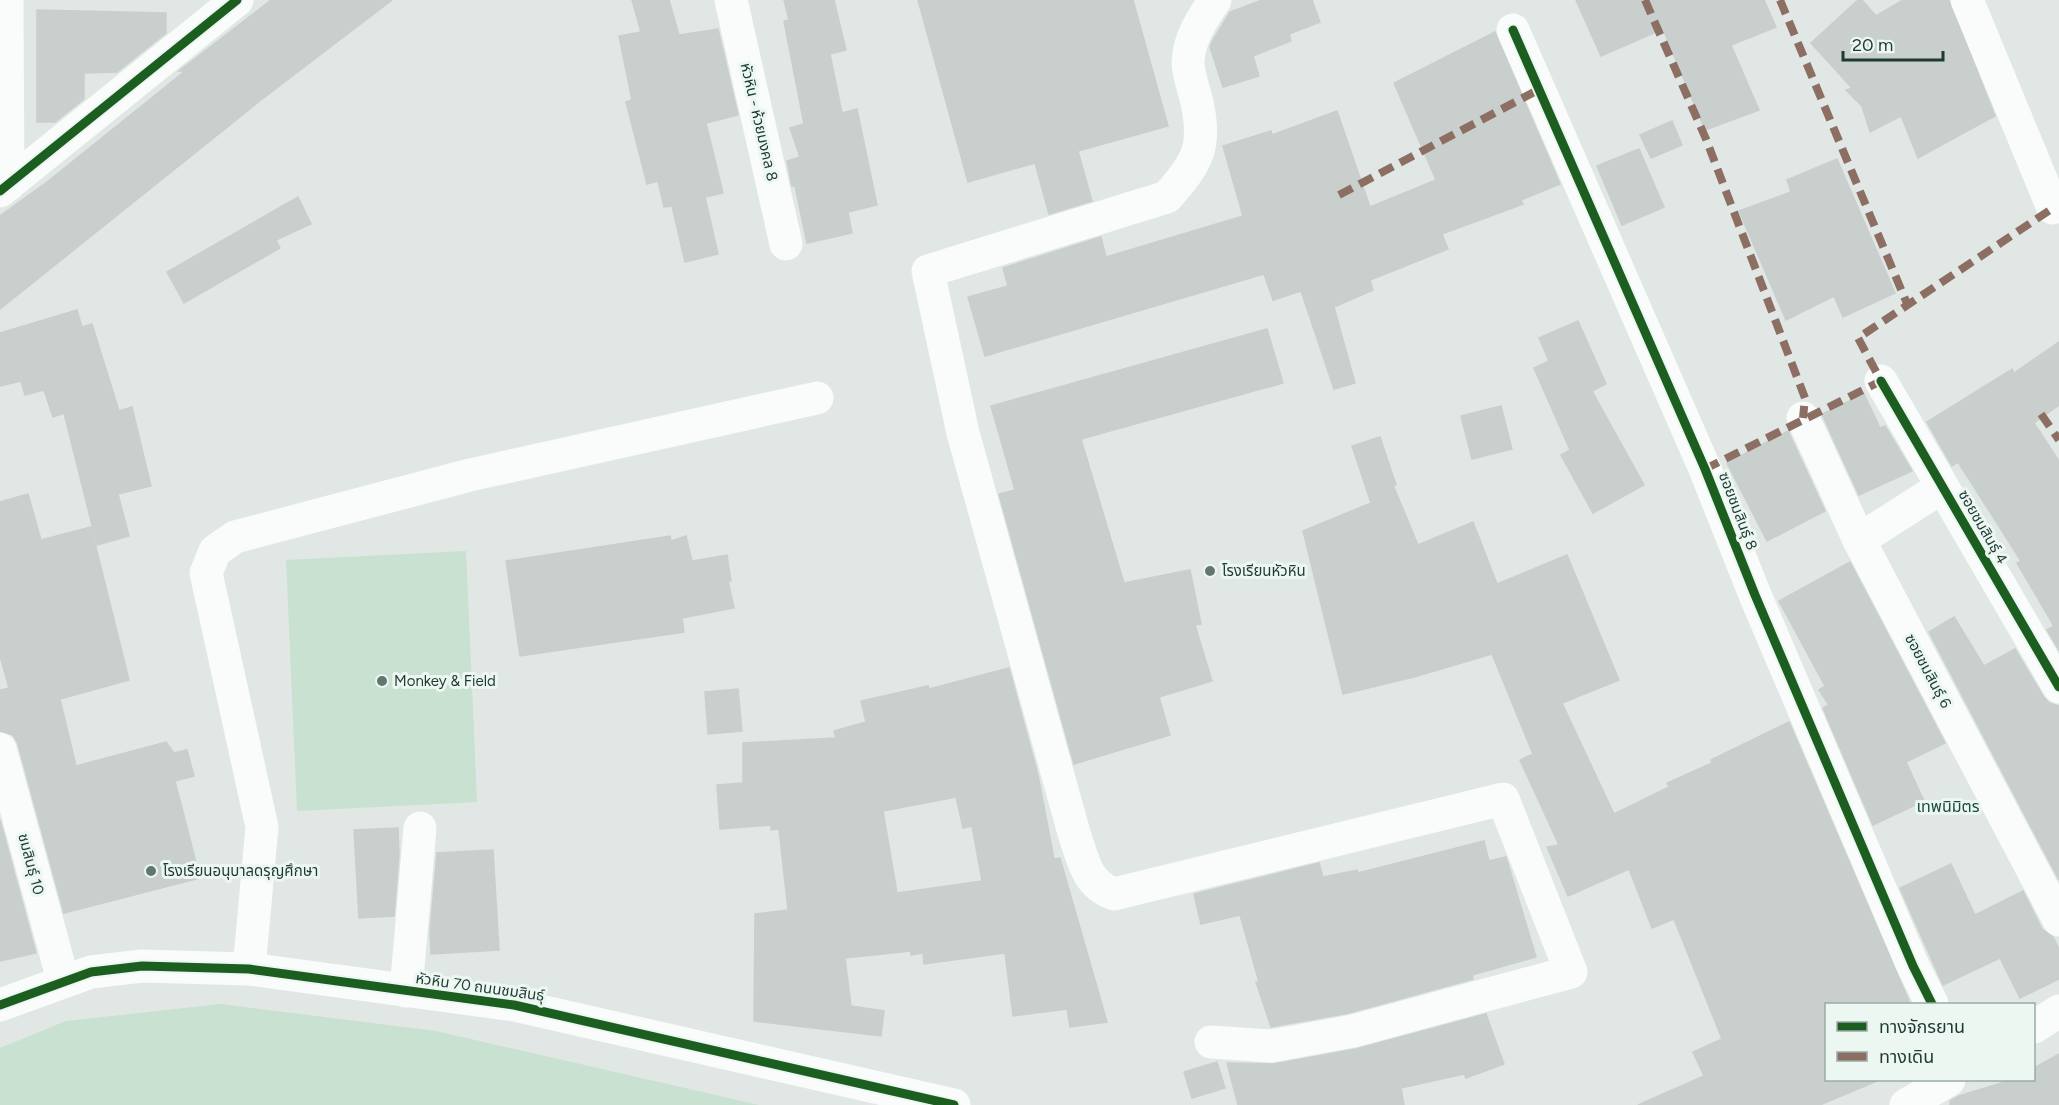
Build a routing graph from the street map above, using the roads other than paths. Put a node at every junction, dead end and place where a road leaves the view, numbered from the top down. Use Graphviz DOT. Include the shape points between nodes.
graph roads {
  1 [pos="7,0"];
  2 [pos="237,0"];
  3 [pos="731,0"];
  4 [pos="1215,0"];
  5 [pos="1967,0"];
  6 [pos="1513,30"];
  7 [pos="4,188"];
  8 [pos="2053,208"];
  9 [pos="786,244"];
  10 [pos="1881,381"];
  11 [pos="817,398"];
  12 [pos="1803,418"];
  13 [pos="1942,487"];
  14 [pos="1859,540"];
  15 [pos="2059,687"];
  16 [pos="0,748"];
  17 [pos="420,828"];
  18 [pos="2059,920"];
  19 [pos="249,969"];
  20 [pos="63,980"];
  21 [pos="406,991"];
  22 [pos="1931,1003"];
  23 [pos="0,1005"];
  24 [pos="2059,1011"];
  25 [pos="2035,1026"];
  26 [pos="1210,1042"];
  27 [pos="1947,1081"];
  28 [pos="954,1105"];
  29 [pos="1906,1105"];
  1 -- 7 [label="street"];
  2 -- 7 [label="street"];
  3 -- 9 [label="street, หัวหิน - ห้วยมงคล 8"];
  4 -- 26 [label="street" via="1191,41 1188,64 1202,138 1191,170 1167,197 928,271 963,433 1089,874 1099,889 1114,894 1503,799 1571,972 1353,1031 1271,1046"];
  5 -- 8 [label="street"];
  6 -- 22 [label="street, ซอยชมสินธุ์ 8" via="1705,469 1755,595"];
  10 -- 13 [label="street, ซอยชมสินธุ์ 4"];
  11 -- 19 [label="street" via="470,475 235,537 215,551 206,573 262,826"];
  12 -- 14 [label="street, ซอยชมสินธุ์ 6"];
  13 -- 14 [label="street"];
  13 -- 15 [label="street, ซอยชมสินธุ์ 4"];
  14 -- 18 [label="street, ซอยชมสินธุ์ 6"];
  16 -- 20 [label="street, ชมสินธุ์ 10"];
  17 -- 21 [label="street"];
  19 -- 20 [label="street, หัวหิน 70 ถนนชมสินธุ์" via="142,966"];
  19 -- 21 [label="street, หัวหิน 70 ถนนชมสินธุ์"];
  20 -- 23 [label="street, หัวหิน 70 ถนนชมสินธุ์"];
  21 -- 28 [label="street, หัวหิน 70 ถนนชมสินธุ์" via="514,1005"];
  24 -- 25 [label="street"];
  27 -- 29 [label="street"];
}
